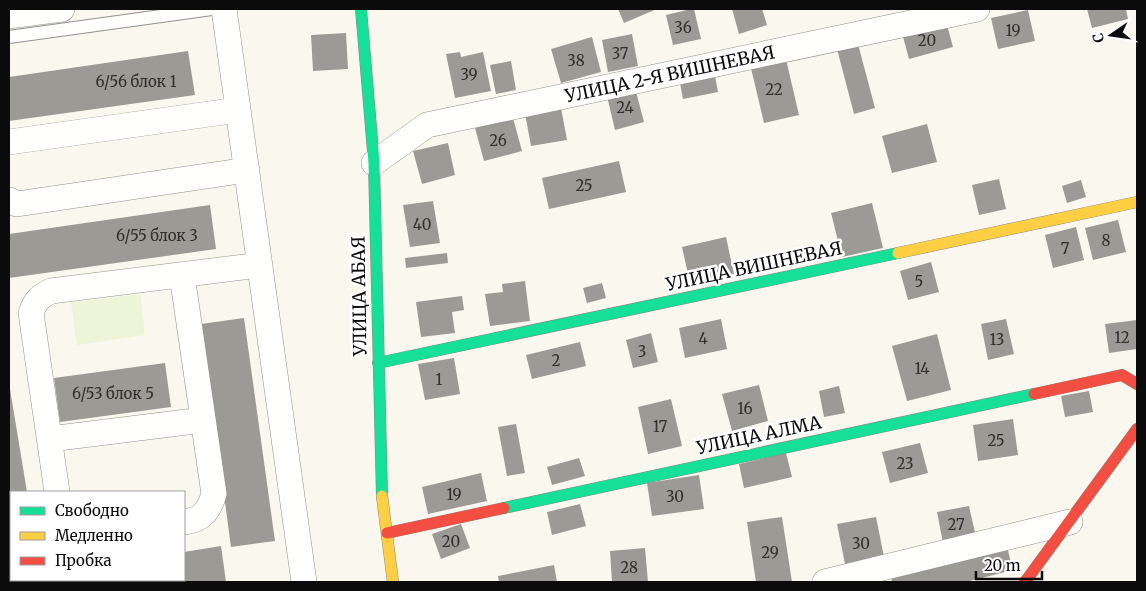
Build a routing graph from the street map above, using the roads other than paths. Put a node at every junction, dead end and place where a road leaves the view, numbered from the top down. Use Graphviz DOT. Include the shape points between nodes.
graph roads {
  1 [pos="62,9"];
  2 [pos="212,9"];
  3 [pos="224,9"];
  4 [pos="361,9"];
  5 [pos="977,9"];
  6 [pos="9,16"];
  7 [pos="9,37"];
  8 [pos="238,110"];
  9 [pos="9,142"];
  10 [pos="374,163"];
  11 [pos="247,170"];
  12 [pos="9,200"];
  13 [pos="1137,202"];
  14 [pos="260,265"];
  15 [pos="182,275"];
  16 [pos="378,363"];
  17 [pos="1137,384"];
  18 [pos="204,420"];
  19 [pos="1137,429"];
  20 [pos="50,439"];
  21 [pos="57,491"];
  22 [pos="185,522"];
  23 [pos="1070,522"];
  24 [pos="387,533"];
  25 [pos="304,582"];
  26 [pos="393,582"];
  27 [pos="825,582"];
  28 [pos="1025,582"];
  1 -- 6 [label="street"];
  2 -- 7 [label="lane"];
  3 -- 8 [label="street"];
  4 -- 10 [label="street, УЛИЦА АБАЯ"];
  5 -- 10 [label="street, УЛИЦА 2-Я ВИШНЕВАЯ" via="427,125"];
  8 -- 9 [label="street"];
  8 -- 11 [label="street"];
  10 -- 16 [label="street, УЛИЦА АБАЯ"];
  11 -- 12 [label="street" via="17,204"];
  11 -- 14 [label="street"];
  13 -- 16 [label="street, УЛИЦА ВИШНЕВАЯ"];
  14 -- 15 [label="street"];
  14 -- 25 [label="street"];
  15 -- 18 [label="street"];
  15 -- 20 [label="street" via="51,291 34,304 31,313"];
  16 -- 24 [label="street, УЛИЦА АБАЯ" via="381,489"];
  17 -- 24 [label="street, УЛИЦА АЛМА" via="1122,375"];
  18 -- 20 [label="street"];
  18 -- 22 [label="street" via="214,494 210,508 203,515"];
  19 -- 23 [label="street"];
  20 -- 21 [label="street"];
  23 -- 27 [label="street"];
  23 -- 28 [label="street"];
  24 -- 26 [label="street, УЛИЦА АБАЯ"];
}
